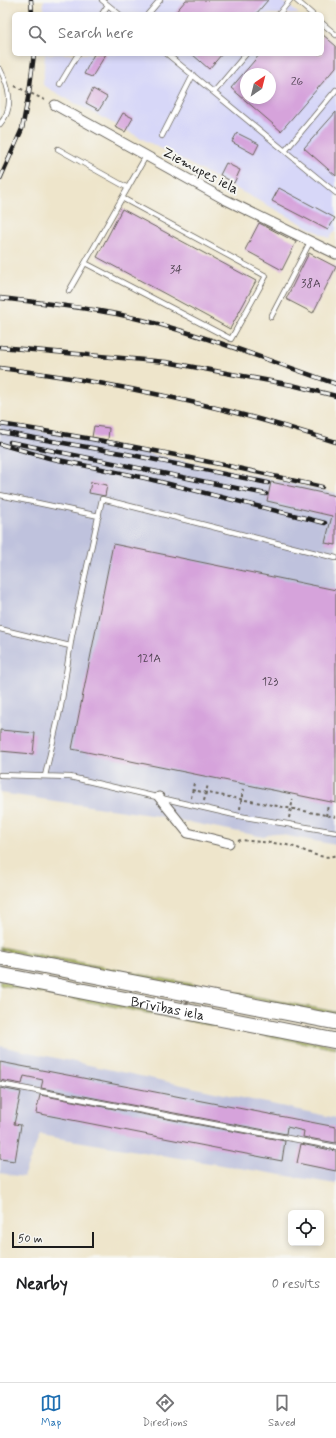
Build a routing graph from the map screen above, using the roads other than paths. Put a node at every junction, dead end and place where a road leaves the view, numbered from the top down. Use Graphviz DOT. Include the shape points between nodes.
graph roads {
  1 [pos="102,0"];
  2 [pos="160,0"];
  3 [pos="290,0"];
  4 [pos="296,0"];
  5 [pos="108,5"];
  6 [pos="103,12"];
  7 [pos="117,12"];
  8 [pos="150,12"];
  9 [pos="281,12"];
  10 [pos="310,12"];
  11 [pos="324,25"];
  12 [pos="336,35"];
  13 [pos="77,56"];
  14 [pos="170,56"];
  15 [pos="244,56"];
  16 [pos="0,69"];
  17 [pos="193,75"];
  18 [pos="60,84"];
  19 [pos="336,90"];
  20 [pos="214,92"];
  21 [pos="55,105"];
  22 [pos="0,124"];
  23 [pos="162,136"];
  24 [pos="58,150"];
  25 [pos="285,151"];
  26 [pos="146,156"];
  27 [pos="128,188"];
  28 [pos="336,193"];
  29 [pos="122,198"];
  30 [pos="310,242"];
  31 [pos="336,254"];
  32 [pos="85,263"];
  33 [pos="68,291"];
  34 [pos="271,317"];
  35 [pos="0,495"];
  36 [pos="99,516"];
  37 [pos="336,558"];
  38 [pos="0,629"];
  39 [pos="70,646"];
  40 [pos="0,775"];
  41 [pos="45,776"];
  42 [pos="159,797"];
  43 [pos="336,832"];
  44 [pos="229,843"];
  45 [pos="0,957"];
  46 [pos="0,975"];
  47 [pos="336,1022"];
  48 [pos="336,1041"];
  49 [pos="0,1084"];
  50 [pos="336,1147"];
  1 -- 5 [label="lane"];
  2 -- 8 [label="lane"];
  3 -- 9 [label="lane"];
  4 -- 10 [label="lane"];
  5 -- 6 [label="lane"];
  5 -- 7 [label="lane"];
  11 -- 12 [label="lane"];
  13 -- 18 [label="lane"];
  14 -- 17 [label="lane"];
  15 -- 20 [label="lane"];
  16 -- 22 [label="lane" via="10,98 5,117"];
  17 -- 20 [label="lane"];
  17 -- 23 [label="lane"];
  19 -- 25 [label="lane"];
  20 -- 25 [label="lane"];
  21 -- 26 [label="street, Ziemupes iela"];
  24 -- 27 [label="lane"];
  25 -- 28 [label="lane"];
  26 -- 27 [label="lane"];
  26 -- 30 [label="street, Ziemupes iela"];
  27 -- 29 [label="lane"];
  29 -- 32 [label="lane"];
  29 -- 32 [label="lane" via="266,276 231,339"];
  30 -- 31 [label="street, Ziemupes iela"];
  30 -- 34 [label="lane"];
  32 -- 33 [label="lane"];
  35 -- 36 [label="lane"];
  36 -- 37 [label="lane" via="102,499"];
  36 -- 39 [label="lane"];
  38 -- 39 [label="lane"];
  39 -- 41 [label="lane"];
  40 -- 41 [label="lane"];
  41 -- 42 [label="lane" via="70,777"];
  42 -- 43 [label="lane" via="239,816"];
  42 -- 44 [label="street" via="188,833"];
  45 -- 47 [label="highway, Brīvības iela"];
  46 -- 48 [label="highway, Brīvības iela"];
  49 -- 50 [label="lane"];
}
